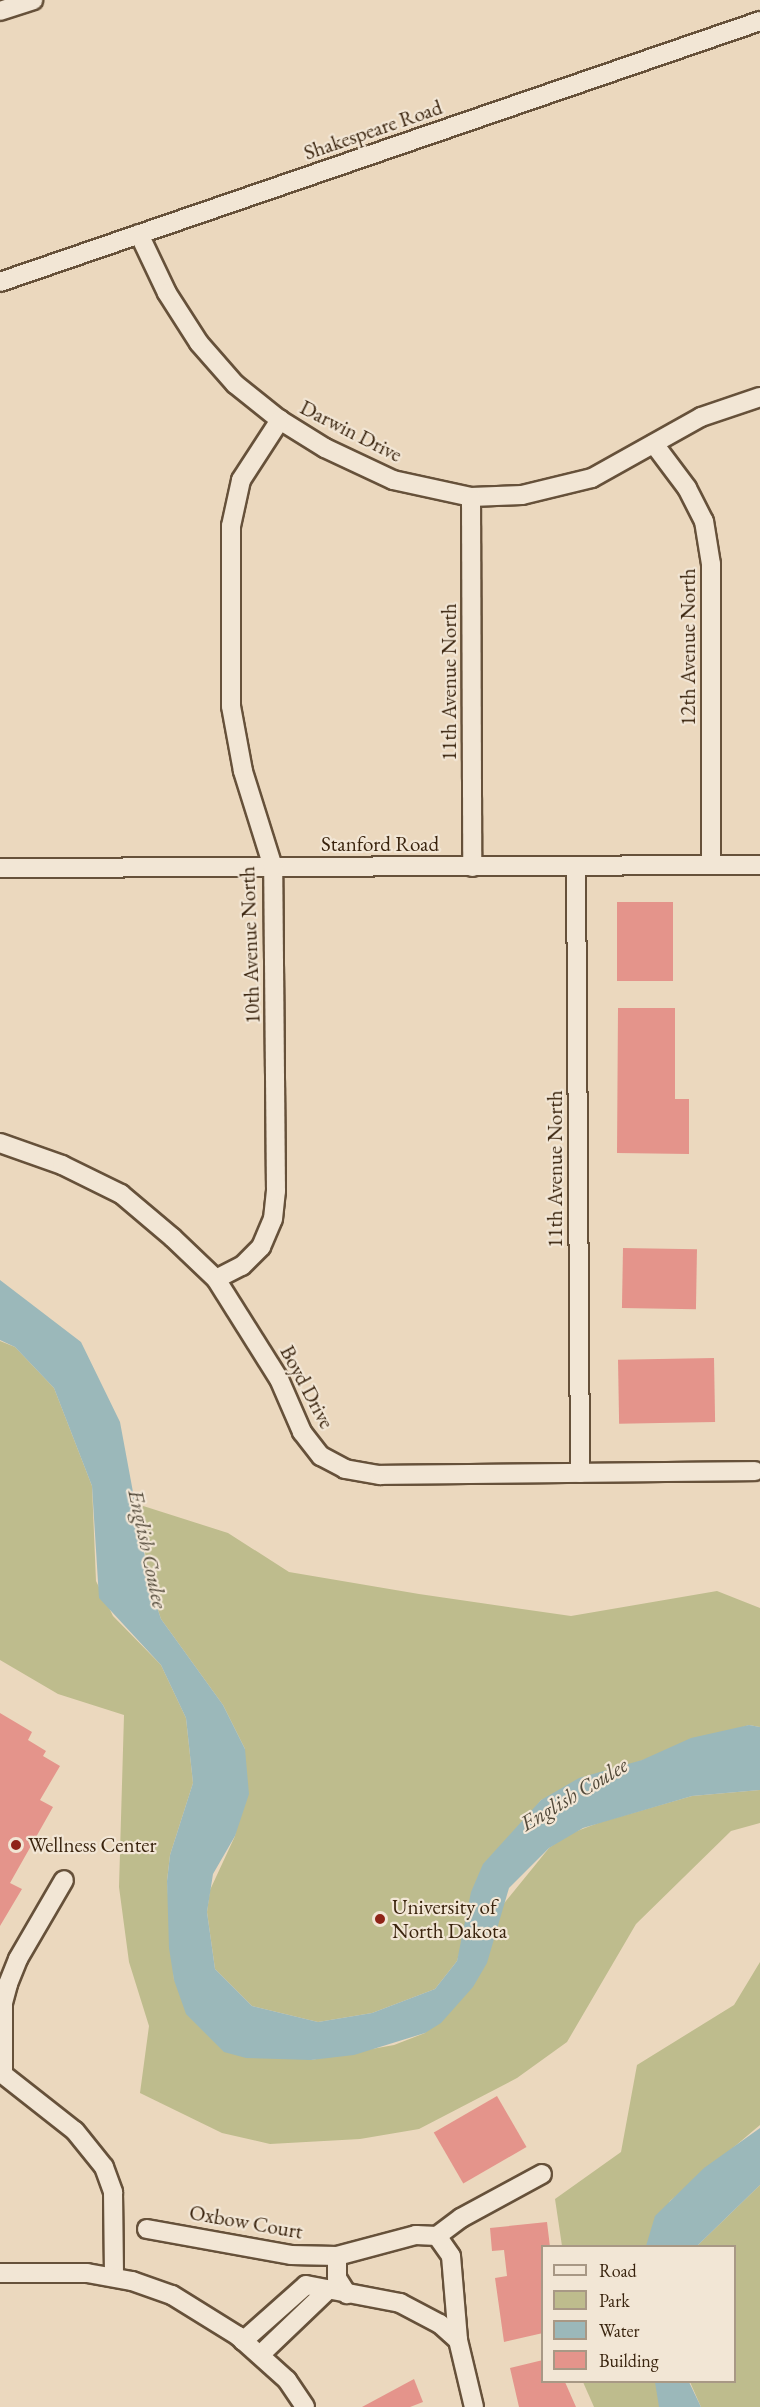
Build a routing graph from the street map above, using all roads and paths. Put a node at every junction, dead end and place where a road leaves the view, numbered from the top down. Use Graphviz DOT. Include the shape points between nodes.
graph roads {
  1 [pos="33,0"];
  2 [pos="0,11"];
  3 [pos="760,21"];
  4 [pos="139,234"];
  5 [pos="0,282"];
  6 [pos="760,397"];
  7 [pos="280,420"];
  8 [pos="654,444"];
  9 [pos="471,497"];
  10 [pos="711,865"];
  11 [pos="760,865"];
  12 [pos="576,866"];
  13 [pos="273,867"];
  14 [pos="472,867"];
  15 [pos="0,868"];
  16 [pos="0,1143"];
  17 [pos="216,1279"];
  18 [pos="755,1472"];
  19 [pos="580,1473"];
  20 [pos="64,1880"];
  21 [pos="1,2073"];
  22 [pos="542,2174"];
  23 [pos="147,2229"];
  24 [pos="437,2236"];
  25 [pos="337,2256"];
  26 [pos="0,2273"];
  27 [pos="114,2277"];
  28 [pos="338,2292"];
  29 [pos="458,2340"];
  30 [pos="243,2341"];
  31 [pos="260,2355"];
  32 [pos="304,2407"];
  33 [pos="474,2407"];
  1 -- 2 [label="street"];
  3 -- 4 [label="street, Shakespeare Road"];
  4 -- 5 [label="street, Shakespeare Road"];
  4 -- 7 [label="street, Darwin Drive" via="167,293 199,343 235,384"];
  6 -- 8 [label="street, Darwin Drive" via="700,417"];
  7 -- 9 [label="street, Darwin Drive" via="325,448 393,480"];
  7 -- 13 [label="street, 10th Avenue North" via="241,480 231,526 231,706 243,771"];
  8 -- 9 [label="street, Darwin Drive" via="592,478 522,495"];
  8 -- 10 [label="street, 12th Avenue North" via="687,489 704,521 711,564"];
  9 -- 14 [label="street, 11th Avenue North"];
  10 -- 11 [label="street, Stanford Road"];
  10 -- 12 [label="street, Stanford Road"];
  12 -- 14 [label="street, Stanford Road"];
  12 -- 19 [label="street, 11th Avenue North"];
  13 -- 14 [label="street, Stanford Road"];
  13 -- 15 [label="street, Stanford Road"];
  13 -- 17 [label="street, 10th Avenue North" via="273,1219 261,1247 242,1266"];
  16 -- 17 [label="street, Boyd Drive" via="62,1165 121,1194"];
  17 -- 19 [label="street, Boyd Drive" via="279,1379 302,1432 321,1456 345,1469 380,1475"];
  18 -- 19 [label="street, Boyd Drive"];
  20 -- 21 [label="street" via="18,1959 8,1984 3,2003"];
  21 -- 27 [label="street" via="75,2131 104,2167 113,2192"];
  22 -- 24 [label="street" via="461,2218"];
  23 -- 25 [label="street, Oxbow Court" via="291,2255"];
  24 -- 25 [label="street, Oxbow Court" via="416,2235"];
  24 -- 29 [label="street" via="451,2256"];
  25 -- 28 [label="street"];
  26 -- 27 [label="street"];
  27 -- 30 [label="street" via="172,2295 213,2317"];
  28 -- 29 [label="street" via="400,2303 440,2324"];
  28 -- 30 [label="street" via="316,2286 300,2288"];
  28 -- 31 [label="street"];
  29 -- 33 [label="street"];
  30 -- 31 [label="street"];
  31 -- 32 [label="street" via="287,2380"];
}
